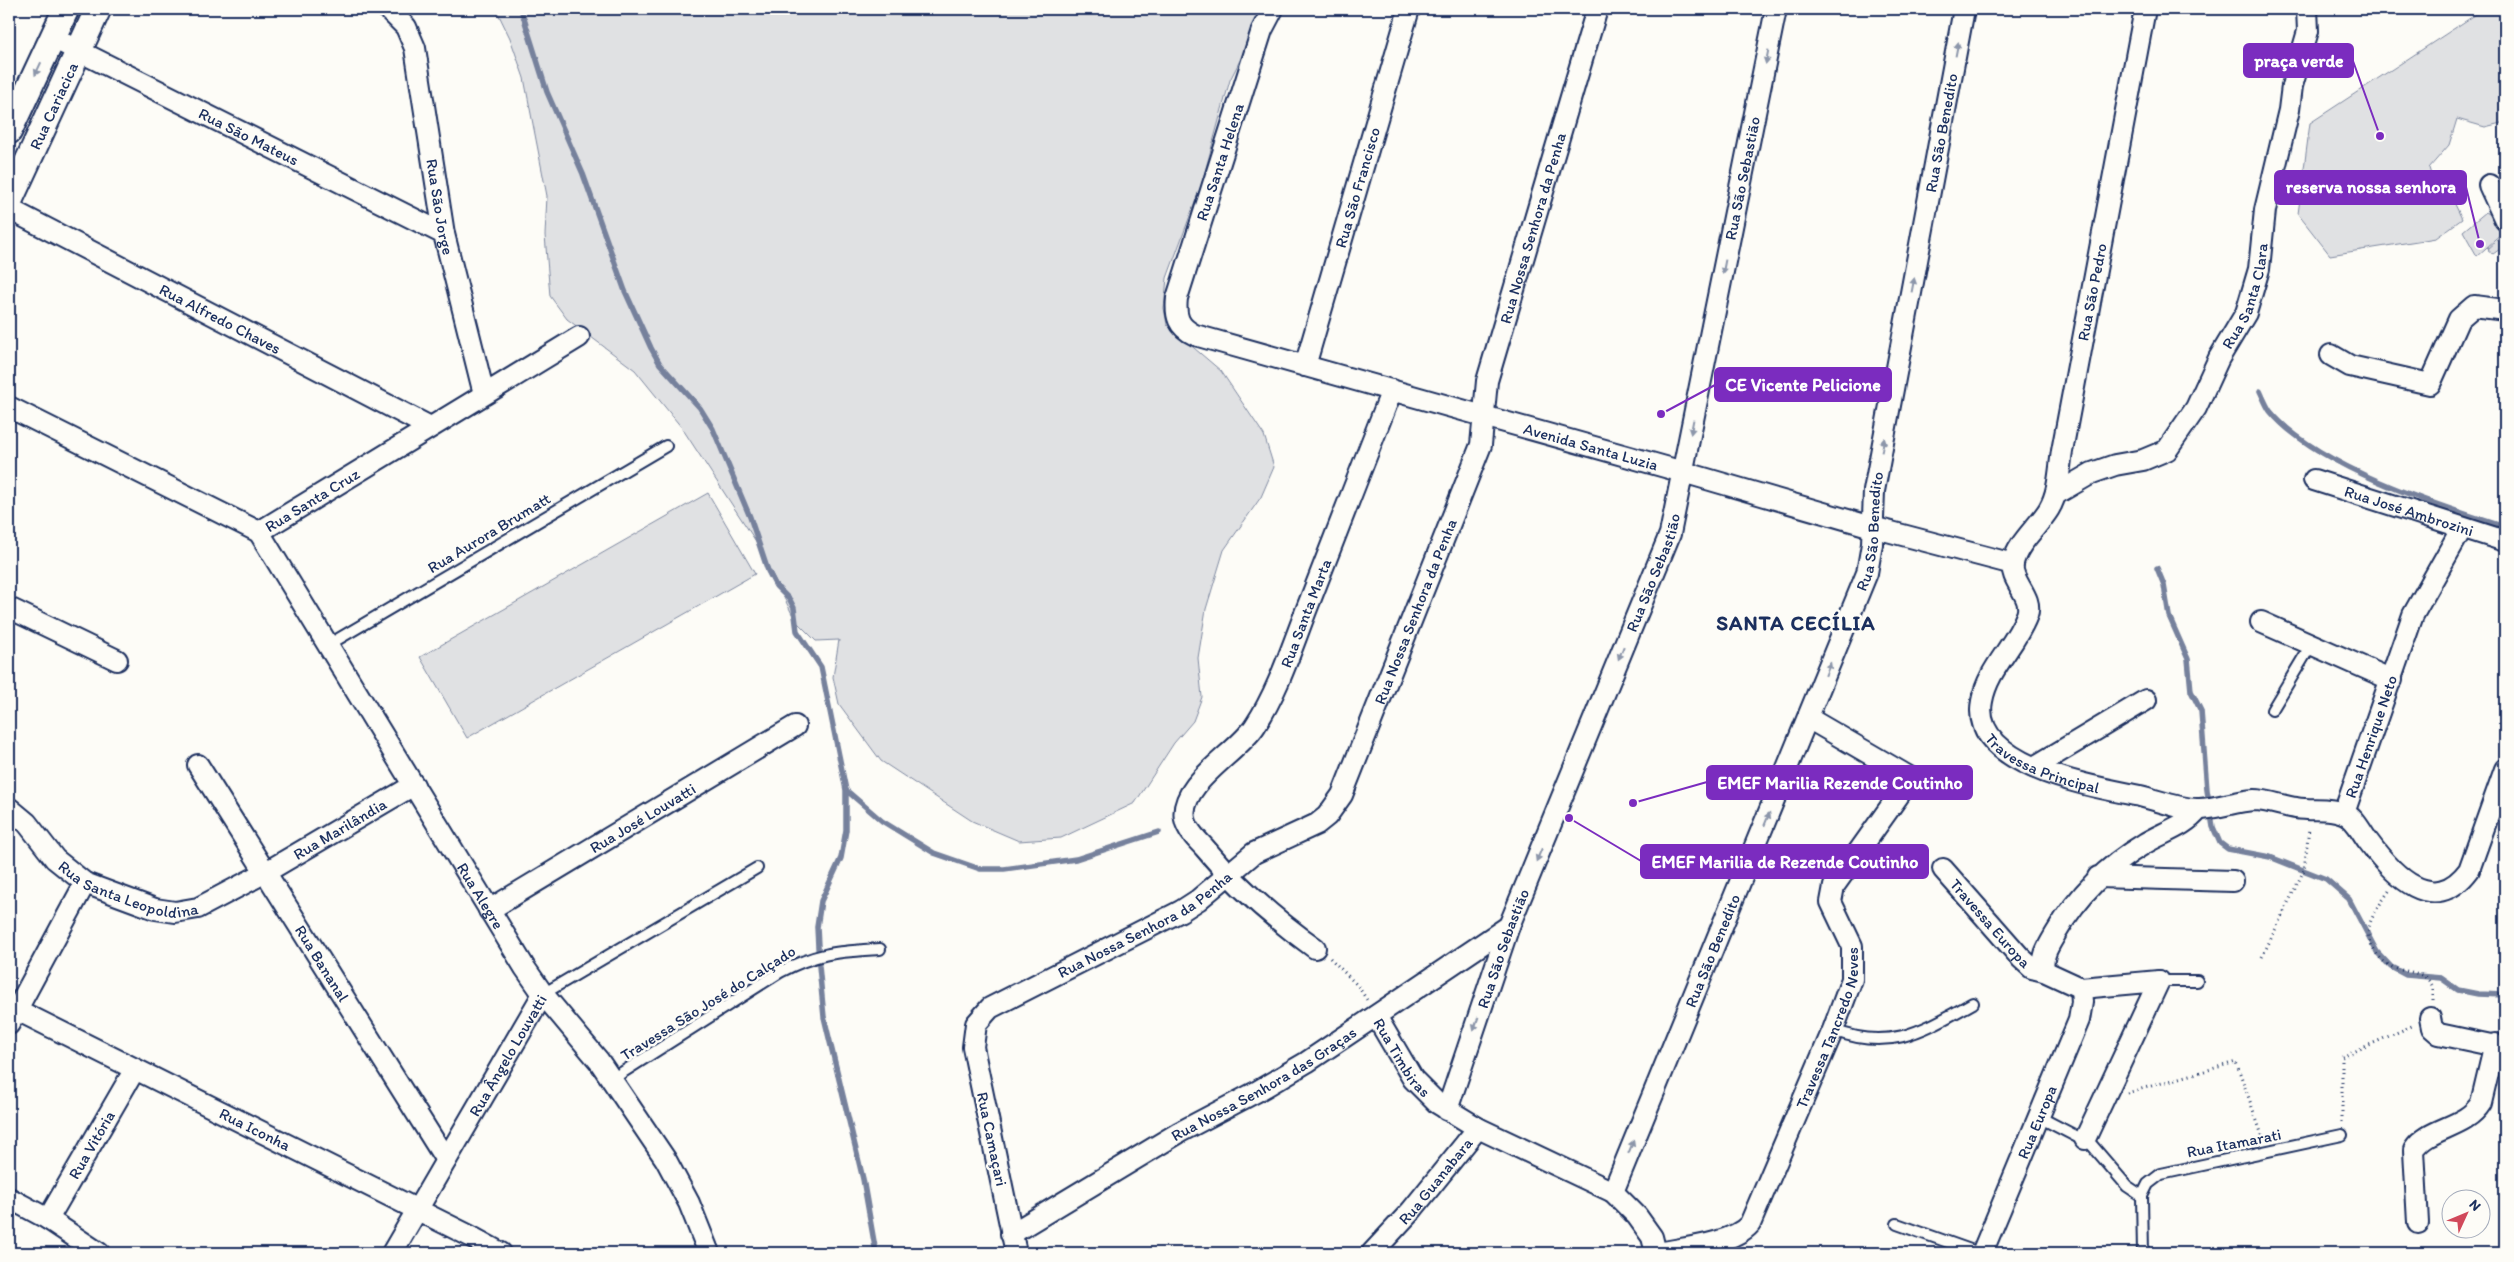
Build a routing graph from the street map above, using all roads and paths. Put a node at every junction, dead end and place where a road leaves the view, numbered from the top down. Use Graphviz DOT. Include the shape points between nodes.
graph roads {
  1 [pos="66,9"];
  2 [pos="98,9"];
  3 [pos="1274,9"];
  4 [pos="1409,9"];
  5 [pos="1597,9"];
  6 [pos="1776,9"];
  7 [pos="1964,9"];
  8 [pos="2145,9"];
  9 [pos="2307,9"];
  10 [pos="394,14"];
  11 [pos="53,38"];
  12 [pos="79,52"];
  13 [pos="9,131"];
  14 [pos="2489,185"];
  15 [pos="9,202"];
  16 [pos="9,209"];
  17 [pos="2505,220"];
  18 [pos="444,234"];
  19 [pos="2505,310"];
  20 [pos="1177,318"];
  21 [pos="579,337"];
  22 [pos="2331,355"];
  23 [pos="1305,366"];
  24 [pos="1392,390"];
  25 [pos="484,394"];
  26 [pos="9,407"];
  27 [pos="1483,415"];
  28 [pos="430,427"];
  29 [pos="666,446"];
  30 [pos="1683,472"];
  31 [pos="2314,480"];
  32 [pos="2056,494"];
  33 [pos="1872,527"];
  34 [pos="2462,528"];
  35 [pos="258,532"];
  36 [pos="2505,541"];
  37 [pos="2013,564"];
  38 [pos="9,608"];
  39 [pos="2260,622"];
  40 [pos="328,645"];
  41 [pos="2311,645"];
  42 [pos="117,660"];
  43 [pos="2392,680"];
  44 [pos="2146,700"];
  45 [pos="2272,710"];
  46 [pos="1808,718"];
  47 [pos="795,726"];
  48 [pos="198,765"];
  49 [pos="2034,767"];
  50 [pos="2505,769"];
  51 [pos="414,785"];
  52 [pos="9,808"];
  53 [pos="2198,810"];
  54 [pos="2311,810"];
  55 [pos="2344,813"];
  56 [pos="757,868"];
  57 [pos="1943,869"];
  58 [pos="266,872"];
  59 [pos="1227,876"];
  60 [pos="2098,877"];
  61 [pos="2233,881"];
  62 [pos="85,883"];
  63 [pos="2389,889"];
  64 [pos="489,910"];
  65 [pos="1509,926"];
  66 [pos="1315,948"];
  67 [pos="880,950"];
  68 [pos="2262,957"];
  69 [pos="2044,971"];
  70 [pos="2159,981"];
  71 [pos="2196,981"];
  72 [pos="2080,988"];
  73 [pos="543,994"];
  74 [pos="1973,1003"];
  75 [pos="11,1013"];
  76 [pos="1376,1016"];
  77 [pos="2430,1018"];
  78 [pos="976,1024"];
  79 [pos="1833,1030"];
  80 [pos="2500,1046"];
  81 [pos="135,1069"];
  82 [pos="612,1079"];
  83 [pos="2103,1100"];
  84 [pos="1447,1110"];
  85 [pos="2039,1117"];
  86 [pos="1478,1128"];
  87 [pos="2342,1135"];
  88 [pos="2085,1139"];
  89 [pos="2268,1152"];
  90 [pos="446,1160"];
  91 [pos="1613,1192"];
  92 [pos="2142,1196"];
  93 [pos="9,1198"];
  94 [pos="418,1210"];
  95 [pos="48,1219"];
  96 [pos="1897,1224"];
  97 [pos="2418,1224"];
  98 [pos="1011,1234"];
  99 [pos="99,1253"];
  100 [pos="392,1253"];
  101 [pos="501,1253"];
  102 [pos="709,1253"];
  103 [pos="1016,1253"];
  104 [pos="1372,1253"];
  105 [pos="1657,1253"];
  106 [pos="1980,1253"];
  107 [pos="2143,1253"];
  1 -- 11 [label="street, Rua Cariacica"];
  2 -- 12 [label="street, Rua Cariacica"];
  3 -- 20 [label="street, Rua Santa Helena" via="1262,30 1177,298"];
  4 -- 23 [label="street, Rua São Francisco"];
  5 -- 27 [label="street, Rua Nossa Senhora da Penha" via="1486,382"];
  6 -- 30 [label="street, Rua São Sebastião, one-way"];
  33 -- 7 [label="street, Rua São Benedito, one-way" via="1874,491"];
  8 -- 32 [label="street, Rua São Pedro"];
  9 -- 32 [label="street, Rua Santa Clara" via="2306,38 2265,210 2259,269 2246,314 2219,358 2196,408 2168,450 2092,473"];
  10 -- 18 [label="street, Rua São Jorge" via="415,48"];
  11 -- 12 [label="street, Rua São Mateus"];
  11 -- 13 [label="street, Rua Cariacica, one-way"];
  12 -- 15 [label="street, Rua Cariacica"];
  12 -- 18 [label="street, Rua São Mateus"];
  14 -- 17 [label="street"];
  16 -- 28 [label="street, Rua Alfredo Chaves"];
  18 -- 25 [label="street, Rua São Jorge"];
  19 -- 22 [label="street" via="2474,306 2459,319 2430,384 2350,366"];
  20 -- 23 [label="street, Avenida Santa Luzia" via="1186,330 1195,335"];
  21 -- 25 [label="street, Rua Santa Cruz"];
  23 -- 24 [label="street, Avenida Santa Luzia"];
  24 -- 27 [label="street, Avenida Santa Luzia"];
  24 -- 59 [label="street, Rua Santa Marta" via="1266,707 1242,743 1198,782 1187,801 1185,820"];
  25 -- 28 [label="street, Rua Santa Cruz"];
  26 -- 35 [label="street, Rua Santa Cruz"];
  27 -- 30 [label="street, Avenida Santa Luzia"];
  27 -- 59 [label="street, Rua Nossa Senhora da Penha" via="1481,445 1342,795 1328,816 1317,824 1254,853"];
  28 -- 35 [label="street, Rua Santa Cruz"];
  29 -- 40 [label="lane, Rua Aurora Brumatt"];
  30 -- 33 [label="street, Avenida Santa Luzia"];
  30 -- 65 [label="street, Rua São Sebastião, one-way" via="1670,534"];
  31 -- 34 [label="street, Rua José Ambrozini"];
  32 -- 37 [label="street, Rua São Pedro"];
  33 -- 37 [label="street, Avenida Santa Luzia"];
  46 -- 33 [label="street, Rua São Benedito, one-way" via="1867,573 1872,551"];
  34 -- 36 [label="street, Rua José Ambrozini"];
  34 -- 43 [label="street, Rua Henrique Neto" via="2413,615"];
  35 -- 40 [label="street, Rua Alegre"];
  37 -- 49 [label="street, Travessa Principal" via="2027,598 2028,612 2004,657 1986,682 1981,714 1983,726 1991,739"];
  38 -- 42 [label="street"];
  39 -- 41 [label="street"];
  40 -- 51 [label="street, Rua Alegre"];
  41 -- 43 [label="street"];
  41 -- 45 [label="lane"];
  43 -- 55 [label="street, Rua Henrique Neto"];
  44 -- 49 [label="street"];
  46 -- 79 [label="street, Travessa Tancredo Neves" via="1911,778 1834,886 1834,910 1849,937 1853,963 1852,979"];
  91 -- 46 [label="street, Rua São Benedito, one-way"];
  47 -- 64 [label="street, Rua José Louvatti"];
  48 -- 58 [label="street, Rua Bananal"];
  49 -- 53 [label="street, Travessa Principal" via="2083,784"];
  50 -- 55 [label="street" via="2473,859 2463,877 2446,890 2428,892 2398,875"];
  51 -- 58 [label="street, Rua Marilândia"];
  51 -- 64 [label="street, Rua Alegre"];
  52 -- 62 [label="street, Rua Santa Leopoldina" via="27,822 55,859"];
  53 -- 54 [label="street, Rua Henrique Neto" via="2256,800"];
  53 -- 60 [label="street" via="2192,817 2144,843"];
  54 -- 55 [label="street, Rua Henrique Neto"];
  54 -- 68 [label="path" via="2304,870"];
  56 -- 73 [label="lane, Rua Ângelo Louvatti"];
  57 -- 69 [label="street, Travessa Europa" via="2021,958 2032,968"];
  58 -- 62 [label="street, Rua Santa Leopoldina" via="198,908 179,912 155,909"];
  58 -- 90 [label="street, Rua Bananal"];
  59 -- 66 [label="street" via="1275,920"];
  59 -- 78 [label="street, Rua Nossa Senhora da Penha" via="1181,911 990,1008"];
  60 -- 61 [label="street"];
  60 -- 69 [label="street" via="2052,940 2042,960"];
  62 -- 75 [label="street"];
  63 -- 77 [label="path" via="2368,926 2368,939 2382,960 2398,969 2417,972 2431,983 2434,990"];
  64 -- 73 [label="street, Rua Alegre"];
  65 -- 76 [label="street, Rua Nossa Senhora das Graças"];
  65 -- 84 [label="street, Rua São Sebastião, one-way"];
  66 -- 76 [label="path, Rua Timbiras" via="1358,986"];
  67 -- 82 [label="lane, Travessa São José do Calçado" via="836,952 803,960"];
  69 -- 72 [label="street, Travessa Europa"];
  70 -- 71 [label="lane"];
  70 -- 72 [label="street"];
  70 -- 83 [label="street"];
  72 -- 85 [label="street, Rua Europa" via="2079,1020"];
  73 -- 82 [label="street, Rua Alegre"];
  73 -- 90 [label="street, Rua Ângelo Louvatti"];
  74 -- 79 [label="lane" via="1914,1035 1893,1040 1852,1038"];
  75 -- 81 [label="street, Rua Iconha"];
  76 -- 84 [label="street, Rua Timbiras" via="1414,1080"];
  76 -- 98 [label="street, Rua Nossa Senhora das Graças" via="1307,1062 1180,1132"];
  77 -- 80 [label="street" via="2432,1028 2439,1034"];
  77 -- 87 [label="path" via="2342,1056"];
  78 -- 98 [label="street, Rua Camaçari" via="974,1048"];
  79 -- 105 [label="street, Travessa Tancredo Neves" via="1750,1224 1743,1232 1724,1239"];
  80 -- 97 [label="street" via="2476,1111 2418,1143 2414,1150"];
  81 -- 94 [label="street, Rua Iconha"];
  81 -- 95 [label="street, Rua Vitória"];
  82 -- 102 [label="street, Rua Alegre" via="666,1160 689,1203"];
  83 -- 88 [label="street"];
  83 -- 89 [label="path" via="2236,1062"];
  84 -- 86 [label="street, Rua Timbiras"];
  85 -- 88 [label="lane"];
  85 -- 106 [label="street, Rua Europa"];
  86 -- 91 [label="street, Rua Timbiras"];
  86 -- 104 [label="street, Rua Guanabara" via="1411,1211"];
  87 -- 89 [label="lane, Rua Itamarati"];
  88 -- 92 [label="lane" via="2127,1186"];
  89 -- 92 [label="lane, Rua Itamarati" via="2168,1171 2151,1180"];
  90 -- 94 [label="street, Rua Ângelo Louvatti"];
  91 -- 105 [label="street, Rua Timbiras" via="1638,1216 1652,1237"];
  92 -- 107 [label="lane"];
  93 -- 95 [label="street"];
  94 -- 100 [label="street, Rua Ângelo Louvatti"];
  94 -- 101 [label="street, Rua Iconha"];
  95 -- 99 [label="street"];
  96 -- 106 [label="lane"];
  98 -- 103 [label="street, Rua Camaçari"];
}
